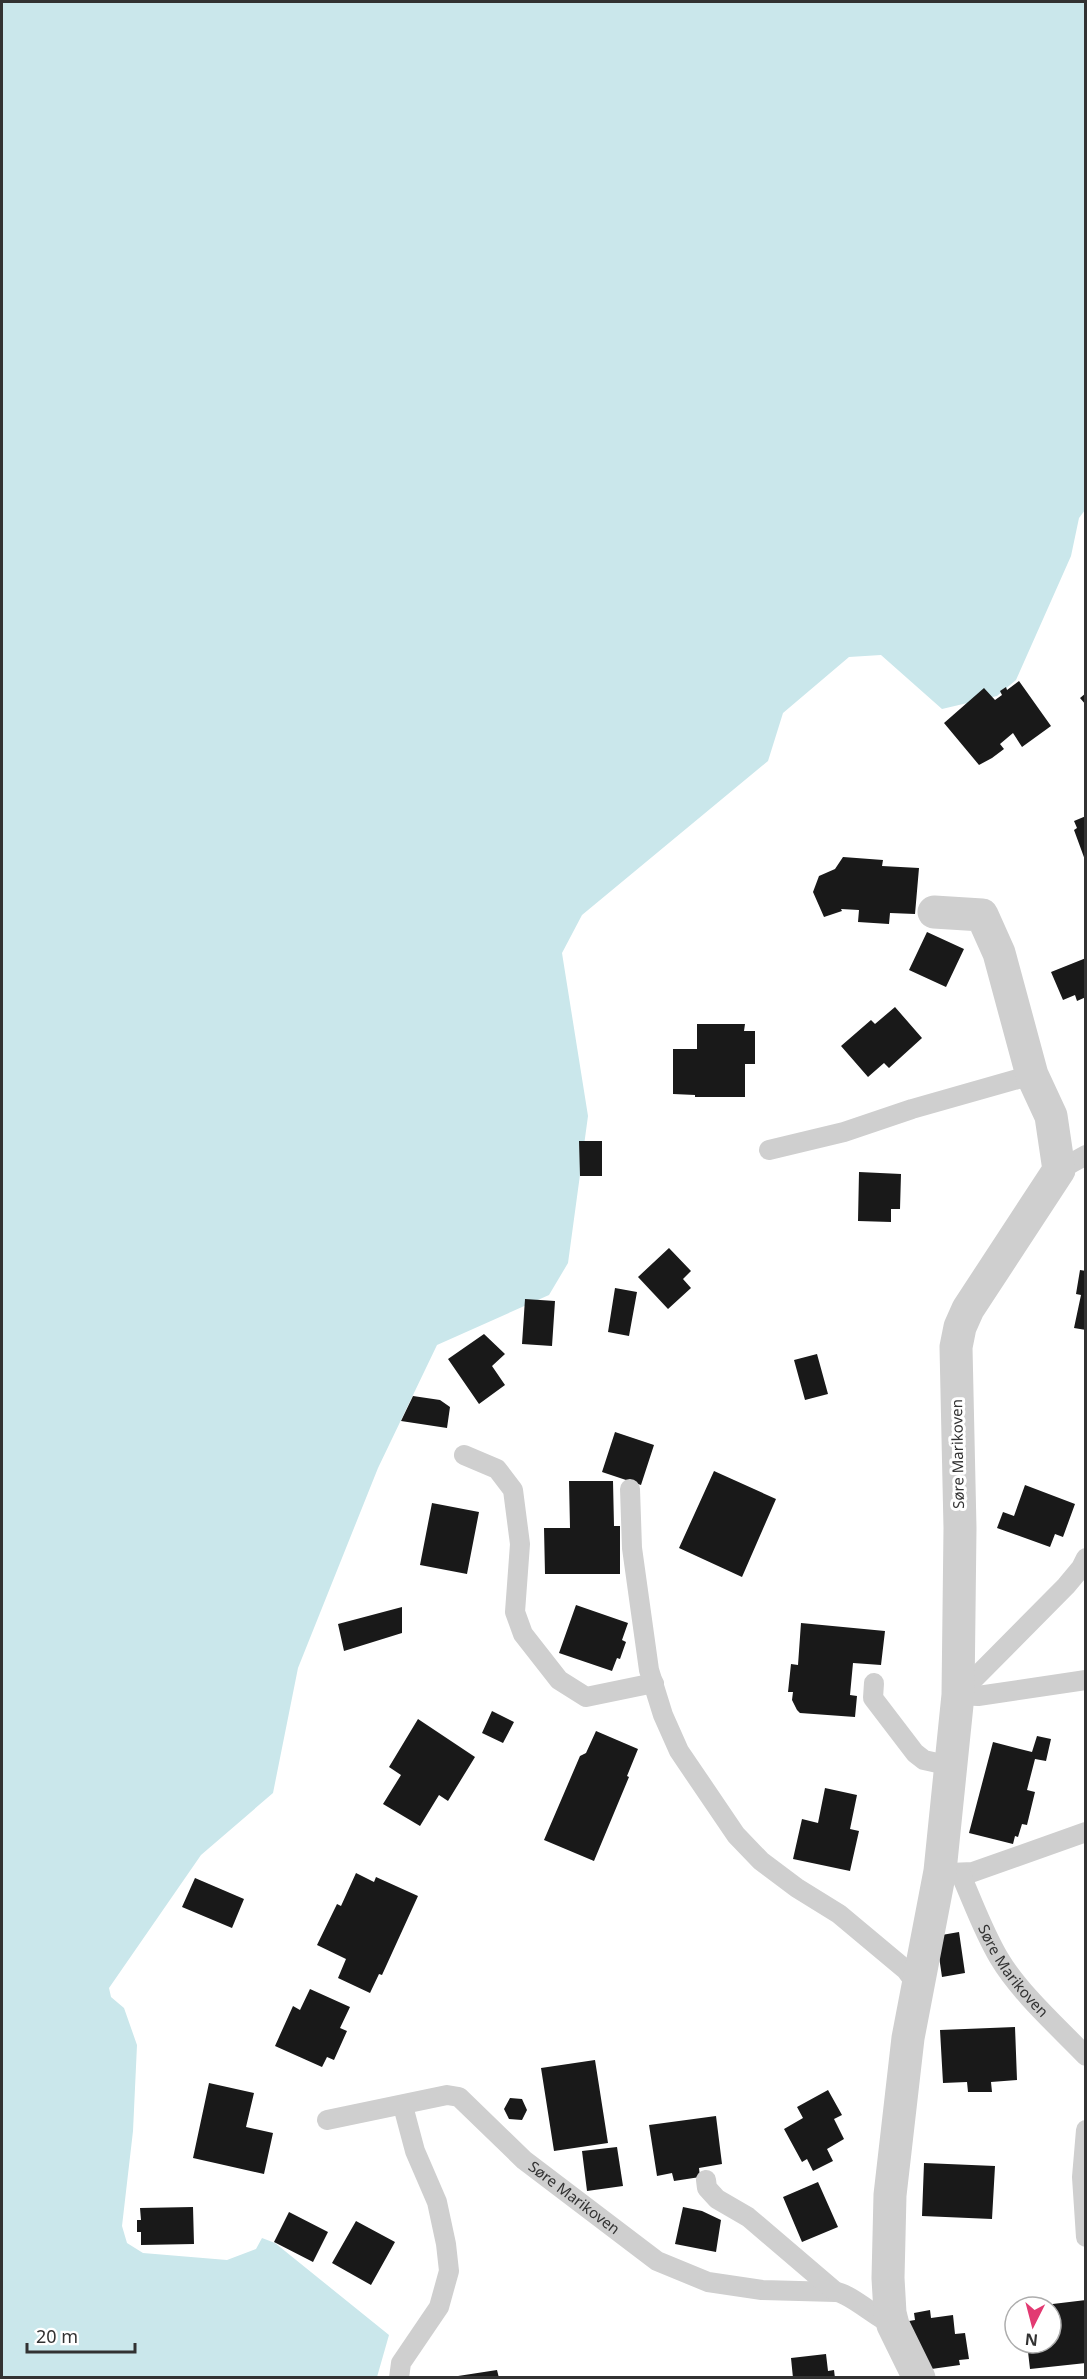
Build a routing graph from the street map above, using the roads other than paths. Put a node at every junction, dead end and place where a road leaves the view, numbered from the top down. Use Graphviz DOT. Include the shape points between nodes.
graph roads {
  1 [pos="934,912"];
  2 [pos="1032,1075"];
  3 [pos="769,1150"];
  4 [pos="1072,1163"];
  5 [pos="464,1455"];
  6 [pos="630,1489"];
  7 [pos="1086,1558"];
  8 [pos="1086,1680"];
  9 [pos="654,1683"];
  10 [pos="874,1683"];
  11 [pos="958,1695"];
  12 [pos="951,1766"];
  13 [pos="1086,1832"];
  14 [pos="950,1872"];
  15 [pos="917,1985"];
  16 [pos="1086,2056"];
  17 [pos="403,2106"];
  18 [pos="327,2120"];
  19 [pos="1086,2130"];
  20 [pos="706,2180"];
  21 [pos="1086,2237"];
  22 [pos="836,2292"];
  23 [pos="893,2325"];
  24 [pos="399,2378"];
  25 [pos="918,2378"];
  1 -- 2 [label="street, Søre Marikoven" via="982,915 999,953"];
  2 -- 3 [label="lane" via="844,1132"];
  2 -- 4 [label="street, Søre Marikoven"];
  4 -- 11 [label="street, Søre Marikoven" via="968,1310 960,1328 956,1347"];
  5 -- 9 [label="lane" via="497,1469 513,1490 520,1544 515,1612 523,1634 559,1680 586,1697"];
  6 -- 9 [label="lane" via="632,1548"];
  7 -- 11 [label="lane" via="1066,1586"];
  8 -- 11 [label="lane" via="978,1696"];
  9 -- 15 [label="lane" via="663,1715 680,1751 736,1835 761,1861 856,1928 906,1970"];
  10 -- 12 [label="lane" via="873,1698 915,1753 924,1760"];
  11 -- 12 [label="street, Søre Marikoven"];
  12 -- 14 [label="street, Søre Marikoven"];
  13 -- 14 [label="lane" via="973,1872"];
  14 -- 15 [label="street, Søre Marikoven"];
  14 -- 16 [label="lane, Søre Marikoven" via="1014,1980"];
  15 -- 23 [label="street, Søre Marikoven" via="890,2195 888,2278"];
  17 -- 18 [label="lane, Søre Marikoven"];
  17 -- 22 [label="lane, Søre Marikoven" via="447,2095 459,2097 524,2160 592,2214 657,2261 683,2274 762,2290"];
  17 -- 24 [label="lane" via="415,2151 437,2202 449,2271 439,2307 401,2363"];
  19 -- 21 [label="lane" via="1082,2177"];
  20 -- 22 [label="lane, Søre Marikoven" via="707,2188 717,2199 748,2217"];
  22 -- 23 [label="lane, Søre Marikoven" via="842,2292"];
  23 -- 25 [label="street, Søre Marikoven"];
}
